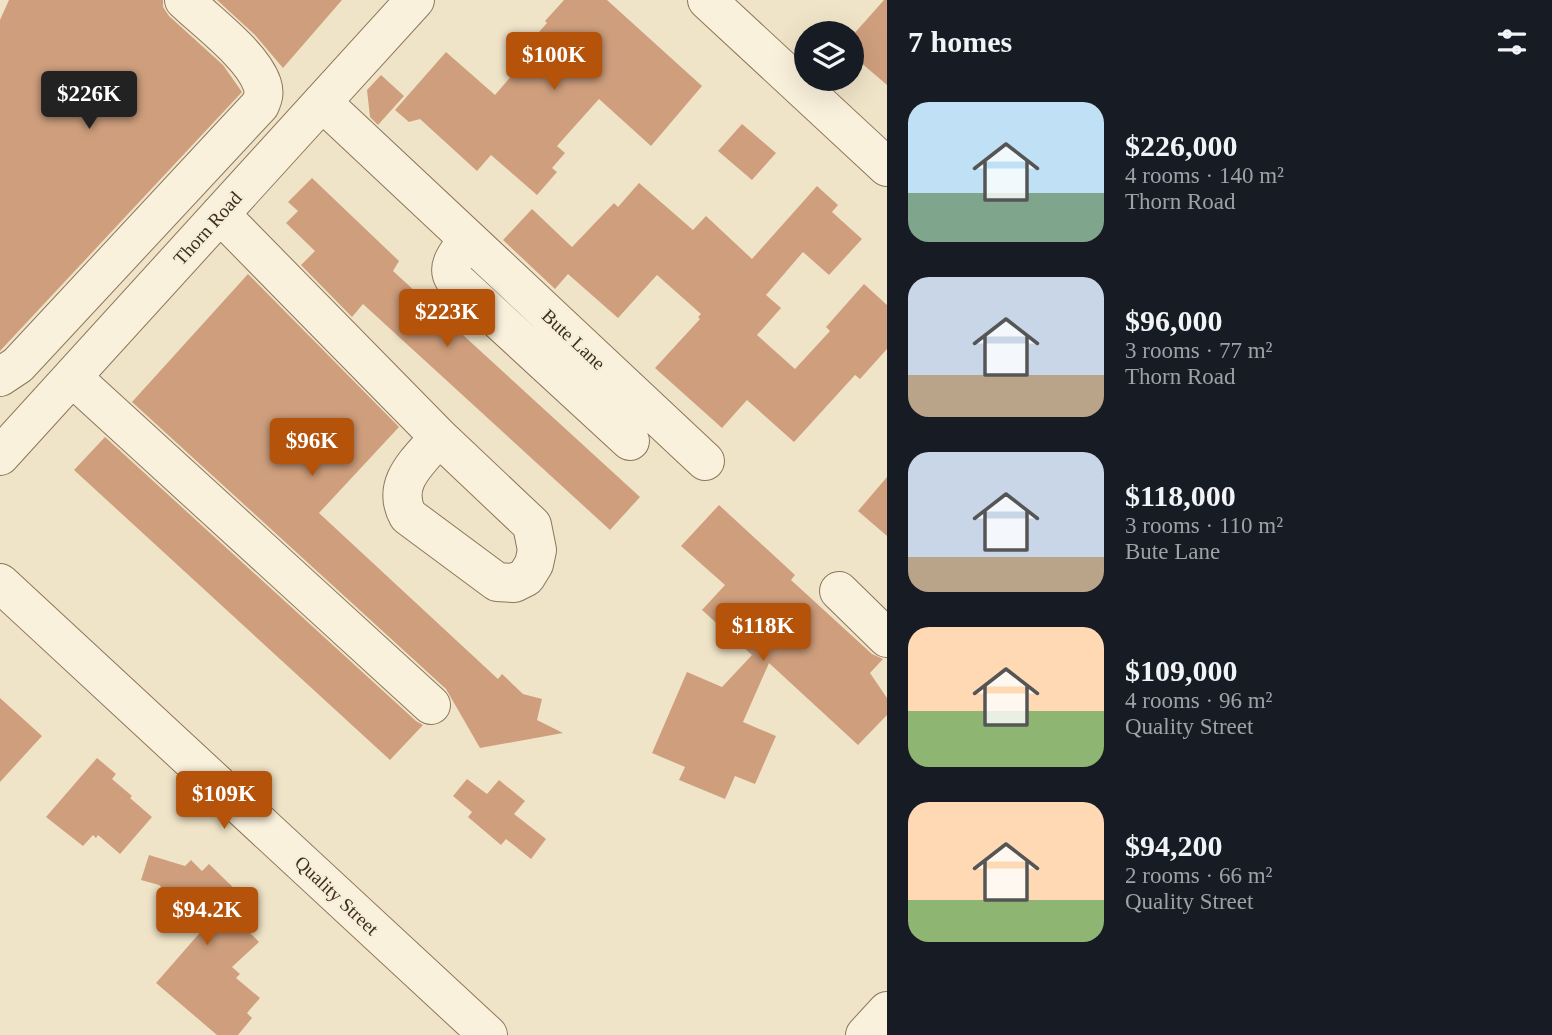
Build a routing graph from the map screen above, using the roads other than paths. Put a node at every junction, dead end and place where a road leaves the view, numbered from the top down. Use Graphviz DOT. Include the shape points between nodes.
graph roads {
  1 [pos="184,0"];
  2 [pos="415,0"];
  3 [pos="707,0"];
  4 [pos="322,102"];
  5 [pos="887,167"];
  6 [pos="220,214"];
  7 [pos="0,377"];
  8 [pos="72,377"];
  9 [pos="439,437"];
  10 [pos="0,456"];
  11 [pos="705,461"];
  12 [pos="0,583"];
  13 [pos="839,591"];
  14 [pos="887,638"];
  15 [pos="431,705"];
  16 [pos="887,1011"];
  17 [pos="451,1021"];
  18 [pos="488,1035"];
  19 [pos="865,1035"];
  1 -- 7 [label="street" via="254,69 264,94 260,105 18,365"];
  2 -- 4 [label="street, Thorn Road"];
  3 -- 5 [label="street"];
  4 -- 6 [label="street, Thorn Road"];
  4 -- 11 [label="street, Bute Lane" via="468,239 622,417"];
  6 -- 8 [label="street, Thorn Road"];
  6 -- 9 [label="street"];
  8 -- 10 [label="street, Thorn Road"];
  8 -- 15 [label="street"];
  12 -- 17 [label="street, Quality Street"];
  13 -- 14 [label="street"];
  16 -- 19 [label="street"];
  17 -- 18 [label="street, Quality Street"];
}
